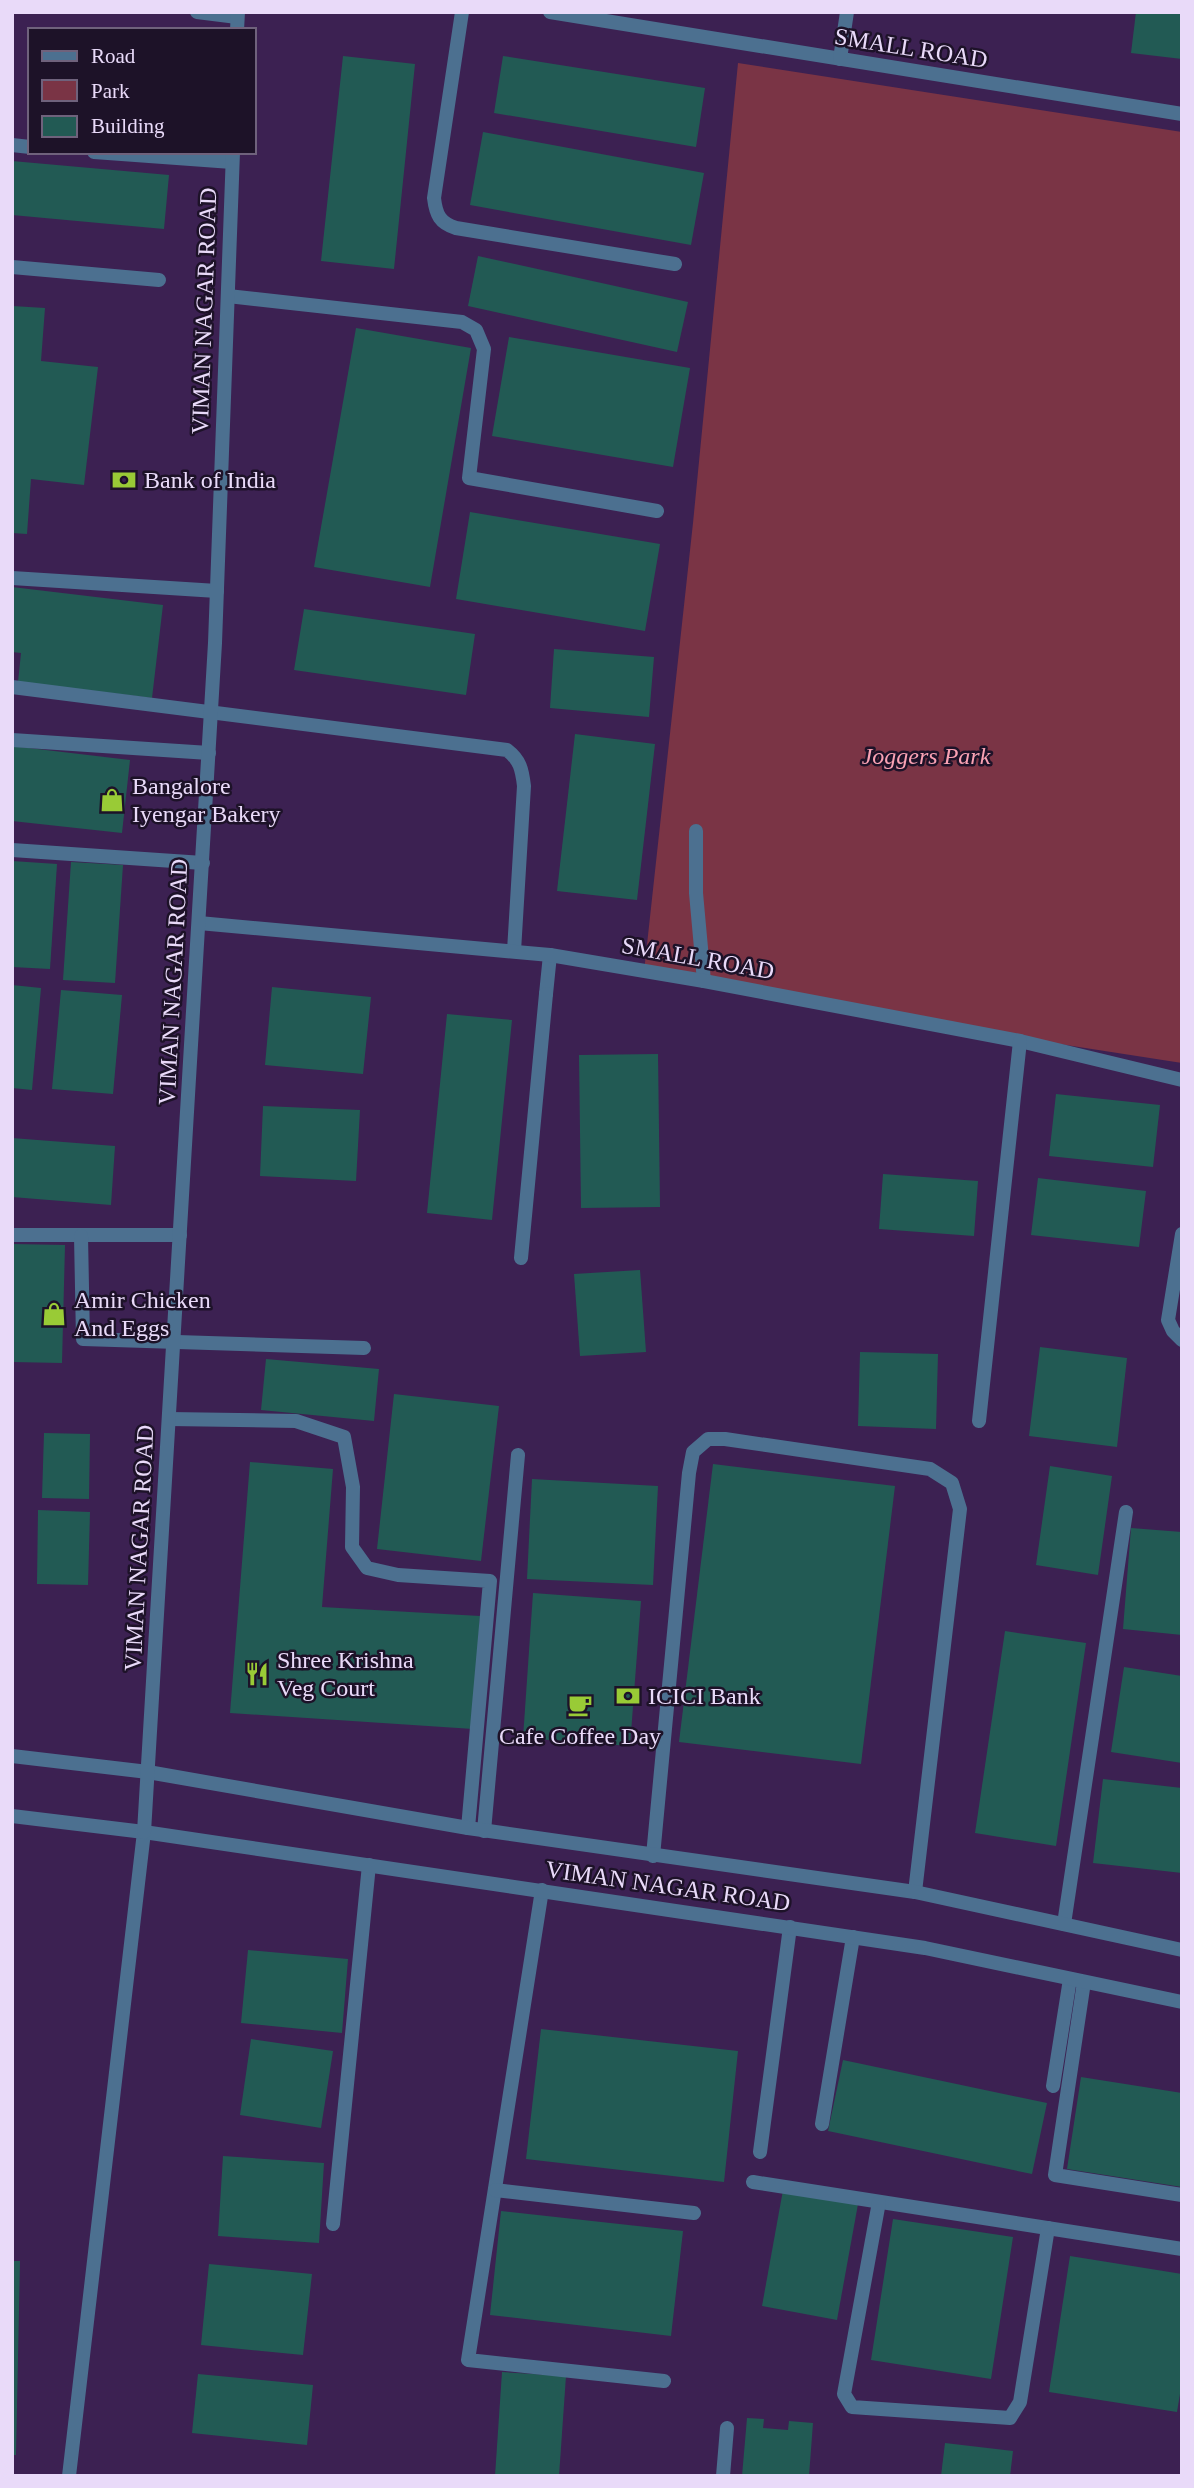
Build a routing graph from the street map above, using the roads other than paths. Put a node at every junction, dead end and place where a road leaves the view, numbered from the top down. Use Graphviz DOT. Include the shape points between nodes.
graph roads {
  1 [pos="197,12"];
  2 [pos="462,12"];
  3 [pos="550,12"];
  4 [pos="847,12"];
  5 [pos="237,20"];
  6 [pos="840,59"];
  7 [pos="1182,114"];
  8 [pos="149,154"];
  9 [pos="232,157"];
  10 [pos="675,264"];
  11 [pos="12,267"];
  12 [pos="159,280"];
  13 [pos="228,296"];
  14 [pos="657,511"];
  15 [pos="12,578"];
  16 [pos="217,591"];
  17 [pos="12,687"];
  18 [pos="211,711"];
  19 [pos="12,740"];
  20 [pos="209,752"];
  21 [pos="696,831"];
  22 [pos="12,850"];
  23 [pos="202,863"];
  24 [pos="199,923"];
  25 [pos="513,951"];
  26 [pos="550,955"];
  27 [pos="704,981"];
  28 [pos="1020,1041"];
  29 [pos="1182,1080"];
  30 [pos="1182,1234"];
  31 [pos="12,1235"];
  32 [pos="180,1235"];
  33 [pos="81,1236"];
  34 [pos="521,1258"];
  35 [pos="174,1340"];
  36 [pos="1182,1340"];
  37 [pos="364,1348"];
  38 [pos="169,1419"];
  39 [pos="979,1421"];
  40 [pos="518,1455"];
  41 [pos="1126,1512"];
  42 [pos="12,1756"];
  43 [pos="148,1772"];
  44 [pos="12,1816"];
  45 [pos="468,1828"];
  46 [pos="484,1830"];
  47 [pos="144,1832"];
  48 [pos="653,1856"];
  49 [pos="369,1865"];
  50 [pos="542,1891"];
  51 [pos="915,1892"];
  52 [pos="1064,1924"];
  53 [pos="790,1927"];
  54 [pos="853,1937"];
  55 [pos="1182,1950"];
  56 [pos="1077,1980"];
  57 [pos="1182,2002"];
  58 [pos="1053,2086"];
  59 [pos="822,2124"];
  60 [pos="760,2152"];
  61 [pos="753,2182"];
  62 [pos="495,2190"];
  63 [pos="1182,2195"];
  64 [pos="879,2202"];
  65 [pos="694,2213"];
  66 [pos="333,2224"];
  67 [pos="1048,2228"];
  68 [pos="1182,2249"];
  69 [pos="664,2381"];
  70 [pos="727,2428"];
  71 [pos="69,2476"];
  72 [pos="723,2476"];
  1 -- 5 [label="street"];
  2 -- 10 [label="street" via="434,198 436,213 444,224"];
  3 -- 6 [label="street, SMALL ROAD"];
  4 -- 6 [label="street"];
  6 -- 7 [label="street, SMALL ROAD"];
  8 -- 9 [label="street"];
  9 -- 13 [label="street, VIMAN NAGAR ROAD"];
  11 -- 12 [label="street"];
  13 -- 14 [label="street" via="462,322 476,330 484,349 469,478"];
  13 -- 16 [label="street, VIMAN NAGAR ROAD"];
  15 -- 16 [label="street"];
  16 -- 18 [label="street, VIMAN NAGAR ROAD"];
  17 -- 18 [label="street"];
  18 -- 20 [label="street, VIMAN NAGAR ROAD"];
  18 -- 25 [label="street" via="493,747 516,757 524,786"];
  19 -- 20 [label="street"];
  20 -- 23 [label="street, VIMAN NAGAR ROAD"];
  21 -- 27 [label="street"];
  22 -- 23 [label="street"];
  23 -- 24 [label="street, VIMAN NAGAR ROAD"];
  24 -- 25 [label="street, SMALL ROAD"];
  24 -- 32 [label="street, VIMAN NAGAR ROAD"];
  25 -- 26 [label="street, SMALL ROAD"];
  26 -- 27 [label="street, SMALL ROAD"];
  26 -- 34 [label="street"];
  27 -- 28 [label="street, SMALL ROAD"];
  28 -- 29 [label="street, SMALL ROAD"];
  28 -- 39 [label="street"];
  30 -- 36 [label="street" via="1168,1320"];
  31 -- 33 [label="street"];
  32 -- 33 [label="street"];
  32 -- 35 [label="street, VIMAN NAGAR ROAD"];
  33 -- 35 [label="street" via="83,1339"];
  35 -- 37 [label="street"];
  35 -- 38 [label="street, VIMAN NAGAR ROAD"];
  38 -- 43 [label="street, VIMAN NAGAR ROAD"];
  38 -- 45 [label="street" via="296,1421 344,1437 353,1487 352,1546 367,1569 490,1581"];
  40 -- 46 [label="street"];
  41 -- 52 [label="street"];
  42 -- 43 [label="street, VIMAN NAGAR ROAD"];
  43 -- 45 [label="street, VIMAN NAGAR ROAD"];
  43 -- 47 [label="street, VIMAN NAGAR ROAD"];
  44 -- 47 [label="street, VIMAN NAGAR ROAD"];
  45 -- 46 [label="street, VIMAN NAGAR ROAD"];
  46 -- 48 [label="street, VIMAN NAGAR ROAD"];
  47 -- 49 [label="street, VIMAN NAGAR ROAD"];
  47 -- 71 [label="street"];
  48 -- 51 [label="street, VIMAN NAGAR ROAD"];
  48 -- 51 [label="street" via="689,1473 693,1451 708,1439 725,1439 930,1469 952,1483 960,1509"];
  49 -- 50 [label="street, VIMAN NAGAR ROAD"];
  49 -- 66 [label="street"];
  50 -- 53 [label="street, VIMAN NAGAR ROAD"];
  50 -- 62 [label="street"];
  51 -- 52 [label="street, VIMAN NAGAR ROAD"];
  52 -- 55 [label="street, VIMAN NAGAR ROAD"];
  53 -- 54 [label="street, VIMAN NAGAR ROAD"];
  53 -- 60 [label="street"];
  54 -- 56 [label="street, VIMAN NAGAR ROAD"];
  54 -- 59 [label="street"];
  56 -- 57 [label="street, VIMAN NAGAR ROAD"];
  56 -- 58 [label="street"];
  56 -- 63 [label="street" via="1055,2175"];
  61 -- 64 [label="street"];
  62 -- 65 [label="street"];
  62 -- 69 [label="street" via="468,2360"];
  64 -- 67 [label="street"];
  64 -- 67 [label="street" via="844,2394 852,2407 1010,2418 1020,2402"];
  67 -- 68 [label="street"];
  70 -- 72 [label="street"];
}
